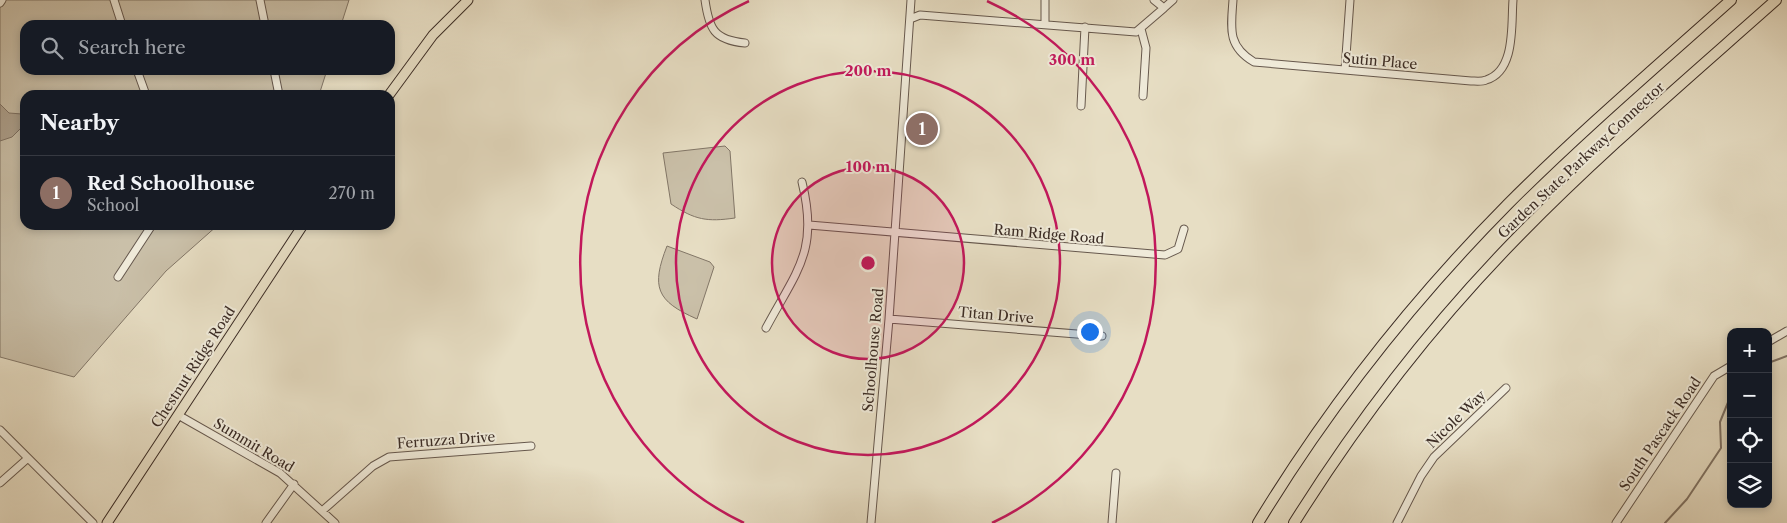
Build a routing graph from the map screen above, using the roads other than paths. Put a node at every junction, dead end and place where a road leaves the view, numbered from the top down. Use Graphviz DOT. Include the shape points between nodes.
graph roads {
  1 [pos="2,0"];
  2 [pos="114,0"];
  3 [pos="260,0"];
  4 [pos="468,0"];
  5 [pos="705,0"];
  6 [pos="911,0"];
  7 [pos="1045,0"];
  8 [pos="1154,0"];
  9 [pos="1173,0"];
  10 [pos="1233,0"];
  11 [pos="1350,0"];
  12 [pos="1513,0"];
  13 [pos="1732,0"];
  14 [pos="1776,0"];
  15 [pos="0,3"];
  16 [pos="1164,8"];
  17 [pos="910,18"];
  18 [pos="120,20"];
  19 [pos="264,20"];
  20 [pos="1045,23"];
  21 [pos="1085,27"];
  22 [pos="1141,29"];
  23 [pos="745,43"];
  24 [pos="1345,70"];
  25 [pos="139,75"];
  26 [pos="275,75"];
  27 [pos="144,90"];
  28 [pos="278,90"];
  29 [pos="393,90"];
  30 [pos="1143,96"];
  31 [pos="1081,106"];
  32 [pos="802,182"];
  33 [pos="809,225"];
  34 [pos="1184,229"];
  35 [pos="149,230"];
  36 [pos="300,230"];
  37 [pos="895,232"];
  38 [pos="118,277"];
  39 [pos="889,319"];
  40 [pos="766,328"];
  41 [pos="1787,331"];
  42 [pos="1102,336"];
  43 [pos="1772,340"];
  44 [pos="1727,368"];
  45 [pos="1506,388"];
  46 [pos="178,415"];
  47 [pos="0,430"];
  48 [pos="531,446"];
  49 [pos="28,459"];
  50 [pos="1116,472"];
  51 [pos="0,483"];
  52 [pos="294,484"];
  53 [pos="322,511"];
  54 [pos="93,523"];
  55 [pos="107,523"];
  56 [pos="266,523"];
  57 [pos="335,523"];
  58 [pos="870,523"];
  59 [pos="1112,523"];
  60 [pos="1258,523"];
  61 [pos="1294,523"];
  62 [pos="1398,523"];
  63 [pos="1616,523"];
  1 -- 15 [label="street"];
  2 -- 18 [label="street"];
  3 -- 19 [label="street"];
  4 -- 29 [label="main road" via="432,35"];
  5 -- 23 [label="street" via="711,26 718,37 727,42"];
  6 -- 17 [label="street, Schoolhouse Road"];
  7 -- 20 [label="street"];
  8 -- 16 [label="street"];
  9 -- 16 [label="street"];
  10 -- 24 [label="street, Sutin Place" via="1232,39 1246,57 1262,64"];
  11 -- 24 [label="street"];
  12 -- 24 [label="street, Sutin Place" via="1510,51 1497,74 1486,80"];
  13 -- 60 [label="highway, Garden State Parkway Connector" via="1557,156 1459,256 1354,382"];
  14 -- 61 [label="highway, Garden State Parkway Connector" via="1580,176 1482,275 1387,388"];
  16 -- 22 [label="street"];
  17 -- 20 [label="street" via="920,15"];
  17 -- 37 [label="street, Schoolhouse Road"];
  20 -- 21 [label="street"];
  21 -- 22 [label="street" via="1136,32"];
  21 -- 31 [label="street"];
  22 -- 30 [label="street" via="1146,48"];
  25 -- 27 [label="street"];
  26 -- 28 [label="street"];
  32 -- 33 [label="street"];
  33 -- 37 [label="street, Ram Ridge Road"];
  33 -- 40 [label="street" via="802,264"];
  34 -- 37 [label="street, Ram Ridge Road" via="1178,249 1165,255"];
  35 -- 38 [label="street"];
  36 -- 46 [label="main road, Chestnut Ridge Road"];
  37 -- 39 [label="street, Schoolhouse Road"];
  39 -- 42 [label="street, Titan Drive"];
  39 -- 58 [label="street, Schoolhouse Road"];
  41 -- 43 [label="street"];
  44 -- 63 [label="street, South Pascack Road" via="1714,376"];
  45 -- 62 [label="street, Nicole Way" via="1434,457"];
  46 -- 52 [label="street, Summit Road" via="272,467"];
  46 -- 55 [label="main road, Chestnut Ridge Road"];
  47 -- 49 [label="street"];
  48 -- 53 [label="street, Ferruzza Drive" via="390,457 373,466"];
  49 -- 51 [label="street"];
  49 -- 54 [label="street"];
  50 -- 59 [label="street"];
  52 -- 53 [label="street, Summit Road"];
  52 -- 56 [label="street"];
  53 -- 57 [label="street, Summit Road"];
}
